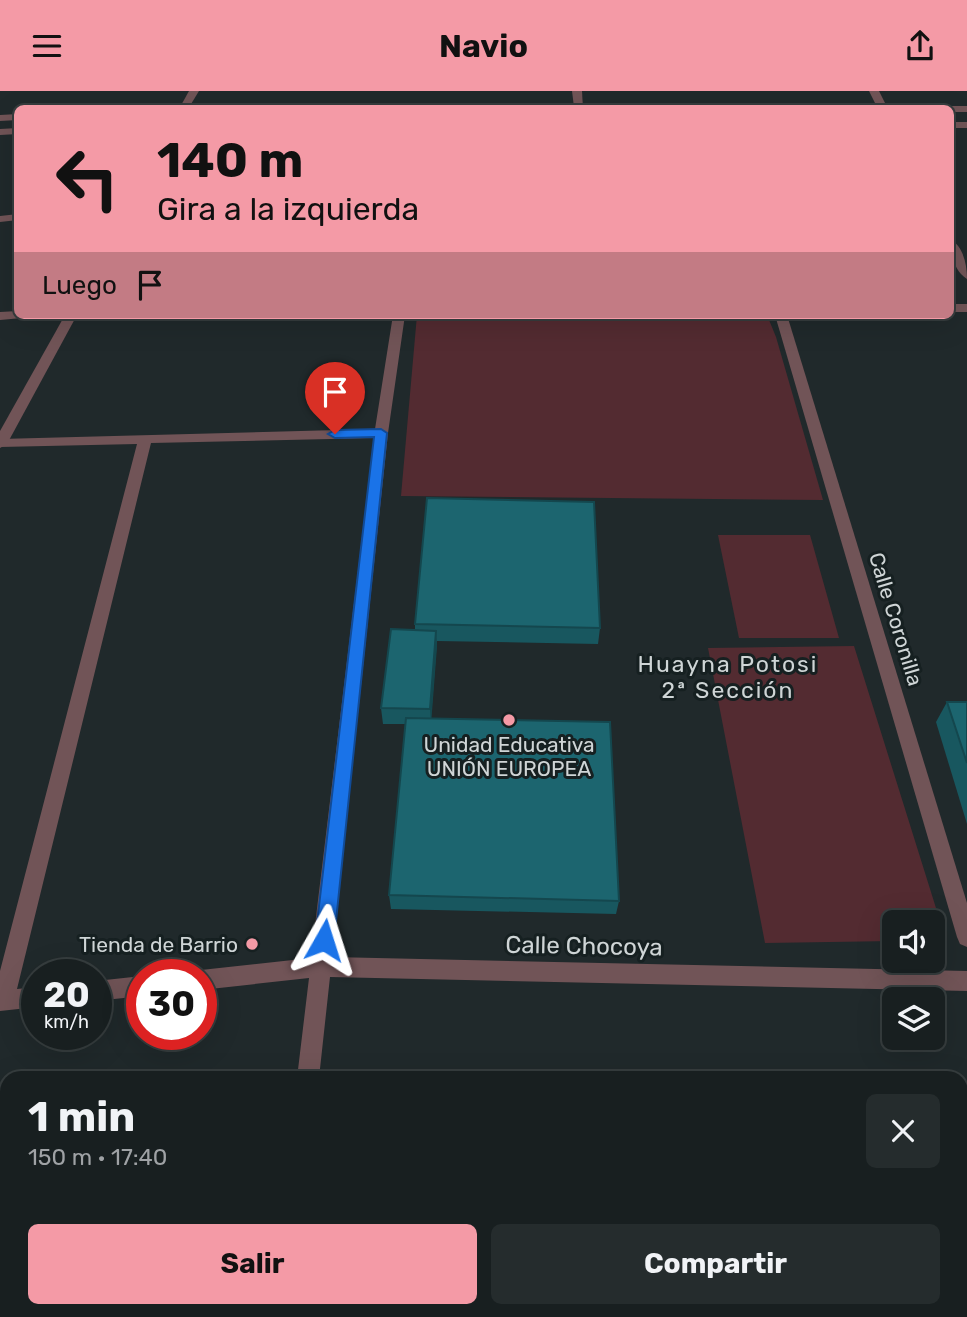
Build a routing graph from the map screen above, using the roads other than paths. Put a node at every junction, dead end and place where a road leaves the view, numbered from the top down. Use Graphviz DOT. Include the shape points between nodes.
graph roads {
  1 [pos="954,250"];
  2 [pos="967,275"];
  3 [pos="69,319"];
  4 [pos="398,319"];
  5 [pos="782,319"];
  6 [pos="381,433"];
  7 [pos="145,439"];
  8 [pos="0,443"];
  9 [pos="967,937"];
  10 [pos="321,967"];
  11 [pos="217,978"];
  12 [pos="967,981"];
  13 [pos="21,999"];
  14 [pos="1,1001"];
  15 [pos="309,1071"];
  1 -- 2 [label="street"];
  3 -- 8 [label="street"];
  4 -- 6 [label="street"];
  5 -- 9 [label="street, Calle Coronilla"];
  6 -- 7 [label="street"];
  6 -- 10 [label="street"];
  7 -- 8 [label="street"];
  7 -- 14 [label="street"];
  10 -- 11 [label="street, Calle Chocoya"];
  10 -- 12 [label="street, Calle Chocoya"];
  10 -- 15 [label="street"];
  13 -- 14 [label="street"];
}
